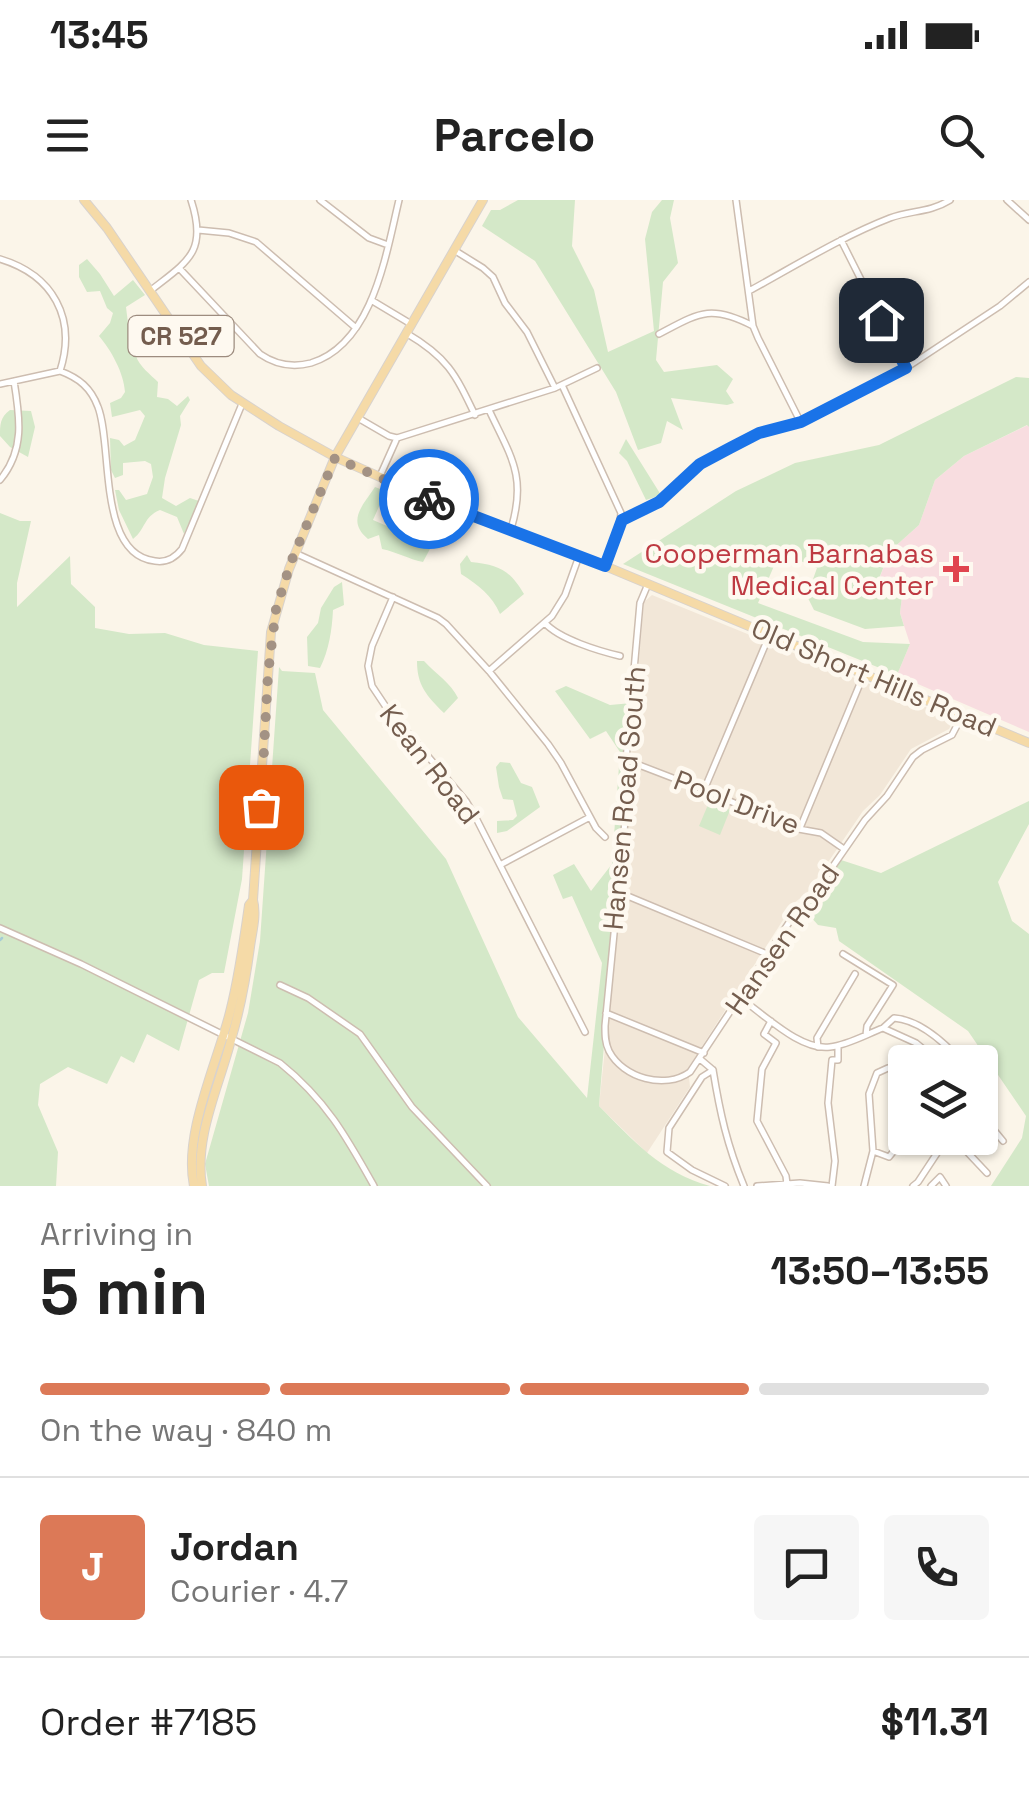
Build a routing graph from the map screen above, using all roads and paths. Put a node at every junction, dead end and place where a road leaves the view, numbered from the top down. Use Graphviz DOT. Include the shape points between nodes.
graph roads {
  1 [pos="84,200"];
  2 [pos="192,200"];
  3 [pos="320,200"];
  4 [pos="399,200"];
  5 [pos="483,200"];
  6 [pos="736,200"];
  7 [pos="950,200"];
  8 [pos="1007,200"];
  9 [pos="1029,220"];
  10 [pos="198,230"];
  11 [pos="841,240"];
  12 [pos="388,244"];
  13 [pos="454,250"];
  14 [pos="0,259"];
  15 [pos="179,268"];
  16 [pos="1029,282"];
  17 [pos="150,290"];
  18 [pos="749,290"];
  19 [pos="371,300"];
  20 [pos="411,324"];
  21 [pos="754,326"];
  22 [pos="356,328"];
  23 [pos="406,333"];
  24 [pos="659,334"];
  25 [pos="597,368"];
  26 [pos="906,368"];
  27 [pos="60,371"];
  28 [pos="14,381"];
  29 [pos="0,384"];
  30 [pos="558,387"];
  31 [pos="242,404"];
  32 [pos="489,410"];
  33 [pos="474,415"];
  34 [pos="358,418"];
  35 [pos="801,422"];
  36 [pos="397,438"];
  37 [pos="335,458"];
  38 [pos="379,478"];
  39 [pos="0,480"];
  40 [pos="622,520"];
  41 [pos="510,532"];
  42 [pos="295,553"];
  43 [pos="579,556"];
  44 [pos="605,566"];
  45 [pos="648,584"];
  46 [pos="393,597"];
  47 [pos="545,623"];
  48 [pos="770,633"];
  49 [pos="620,656"];
  50 [pos="489,671"];
  51 [pos="865,673"];
  52 [pos="964,714"];
  53 [pos="1029,743"];
  54 [pos="626,760"];
  55 [pos="704,790"];
  56 [pos="590,817"];
  57 [pos="800,828"];
  58 [pos="605,837"];
  59 [pos="844,850"];
  60 [pos="500,865"];
  61 [pos="618,892"];
  62 [pos="0,928"];
  63 [pos="843,954"];
  64 [pos="768,955"];
  65 [pos="855,974"];
  66 [pos="280,985"];
  67 [pos="740,998"];
  68 [pos="606,1013"];
  69 [pos="771,1020"];
  70 [pos="883,1028"];
  71 [pos="586,1032"];
  72 [pos="866,1034"];
  73 [pos="228,1036"];
  74 [pos="838,1045"];
  75 [pos="918,1045"];
  76 [pos="947,1045"];
  77 [pos="818,1047"];
  78 [pos="702,1056"];
  79 [pos="888,1068"];
  80 [pos="713,1070"];
  81 [pos="998,1135"];
  82 [pos="1003,1141"];
  83 [pos="873,1151"];
  84 [pos="892,1155"];
  85 [pos="935,1155"];
  86 [pos="970,1155"];
  87 [pos="196,1173"];
  88 [pos="987,1173"];
  89 [pos="787,1184"];
  90 [pos="194,1186"];
  91 [pos="202,1186"];
  92 [pos="374,1186"];
  93 [pos="487,1186"];
  94 [pos="725,1186"];
  95 [pos="744,1186"];
  96 [pos="757,1186"];
  97 [pos="830,1186"];
  98 [pos="864,1186"];
  99 [pos="914,1186"];
  100 [pos="932,1186"];
  101 [pos="946,1186"];
  1 -- 17 [label="main road, Old Short Hills Road / CR 527"];
  2 -- 10 [label="street"];
  3 -- 12 [label="street" via="369,238"];
  4 -- 12 [label="street"];
  5 -- 13 [label="main road"];
  6 -- 18 [label="street"];
  7 -- 11 [label="street"];
  8 -- 9 [label="street"];
  10 -- 15 [label="street" via="196,246"];
  10 -- 22 [label="street" via="256,242"];
  11 -- 18 [label="street"];
  11 -- 26 [label="street"];
  12 -- 19 [label="street"];
  13 -- 20 [label="main road"];
  13 -- 30 [label="street" via="492,278"];
  14 -- 27 [label="street" via="24,267 53,296 66,336"];
  15 -- 17 [label="street"];
  15 -- 22 [label="street" via="272,362 321,360"];
  16 -- 26 [label="street"];
  17 -- 31 [label="main road, Old Short Hills Road / CR 527" via="202,366"];
  18 -- 21 [label="street"];
  19 -- 20 [label="street"];
  19 -- 22 [label="street"];
  20 -- 23 [label="main road"];
  21 -- 24 [label="street" via="702,313"];
  21 -- 35 [label="street"];
  23 -- 33 [label="street" via="440,356"];
  23 -- 34 [label="main road"];
  25 -- 30 [label="street"];
  26 -- 35 [label="street"];
  27 -- 28 [label="street"];
  27 -- 31 [label="street" via="84,384 95,400 114,517 136,554 151,561 170,560 182,549"];
  28 -- 29 [label="street"];
  28 -- 39 [label="street" via="17,448"];
  30 -- 32 [label="street"];
  30 -- 40 [label="street"];
  31 -- 37 [label="main road, Old Short Hills Road / CR 527"];
  32 -- 33 [label="street"];
  32 -- 41 [label="street" via="518,475"];
  33 -- 36 [label="street"];
  34 -- 36 [label="street"];
  34 -- 37 [label="main road"];
  35 -- 40 [label="street" via="759,433 700,464 659,502"];
  36 -- 38 [label="street"];
  37 -- 38 [label="main road, Old Short Hills Road / CR 527"];
  37 -- 42 [label="main road"];
  38 -- 41 [label="main road, Old Short Hills Road / CR 527"];
  40 -- 44 [label="street"];
  41 -- 43 [label="main road, Old Short Hills Road / CR 527"];
  42 -- 46 [label="street"];
  42 -- 73 [label="main road" via="272,632 254,900"];
  43 -- 44 [label="main road, Old Short Hills Road / CR 527"];
  43 -- 47 [label="street" via="565,596"];
  44 -- 45 [label="main road, Old Short Hills Road / CR 527"];
  45 -- 48 [label="main road, Old Short Hills Road / CR 527"];
  45 -- 54 [label="street, Hansen Road South" via="640,603"];
  46 -- 50 [label="street" via="446,624"];
  46 -- 60 [label="street, Kean Road" via="370,654 372,686 466,801"];
  47 -- 49 [label="street"];
  47 -- 50 [label="street"];
  48 -- 51 [label="main road, Old Short Hills Road / CR 527"];
  48 -- 55 [label="street"];
  50 -- 56 [label="street" via="562,763"];
  51 -- 52 [label="main road, Old Short Hills Road / CR 527"];
  51 -- 57 [label="street"];
  52 -- 53 [label="main road, Old Short Hills Road / CR 527"];
  52 -- 59 [label="street, Hansen Road" via="952,735 912,757"];
  54 -- 55 [label="street, Pool Drive"];
  54 -- 61 [label="street, Hansen Road South"];
  55 -- 57 [label="street, Pool Drive"];
  56 -- 58 [label="street"];
  56 -- 60 [label="street"];
  57 -- 59 [label="street, Pool Drive" via="822,833"];
  59 -- 64 [label="street, Hansen Road"];
  60 -- 71 [label="street, Kean Road"];
  61 -- 64 [label="street"];
  61 -- 68 [label="street, Hansen Road South"];
  62 -- 73 [label="street"];
  63 -- 72 [label="street" via="894,986"];
  64 -- 67 [label="street, Hansen Road"];
  65 -- 77 [label="street"];
  66 -- 93 [label="street" via="360,1034 412,1107"];
  67 -- 69 [label="street"];
  67 -- 78 [label="street, Hansen Road"];
  68 -- 78 [label="street"];
  68 -- 78 [label="street" via="609,1051 634,1074 673,1082"];
  69 -- 77 [label="street"];
  69 -- 89 [label="street" via="764,1034 776,1042 762,1069 757,1121"];
  70 -- 72 [label="street"];
  70 -- 75 [label="street"];
  70 -- 76 [label="street" via="894,1018 906,1019"];
  72 -- 74 [label="street"];
  73 -- 87 [label="main road"];
  73 -- 92 [label="street" via="280,1063 318,1097"];
  74 -- 77 [label="street"];
  74 -- 97 [label="street" via="828,1103 835,1161"];
  78 -- 80 [label="street"];
  79 -- 83 [label="street" via="876,1072 868,1094"];
  80 -- 94 [label="street" via="669,1128 667,1152"];
  80 -- 95 [label="street" via="722,1124"];
  81 -- 82 [label="street"];
  83 -- 84 [label="street"];
  83 -- 98 [label="street"];
  85 -- 99 [label="street"];
  86 -- 88 [label="street"];
  87 -- 90 [label="main road"];
  87 -- 91 [label="main road"];
  89 -- 96 [label="street"];
  89 -- 97 [label="street"];
  100 -- 101 [label="street" via="940,1177"];
}
